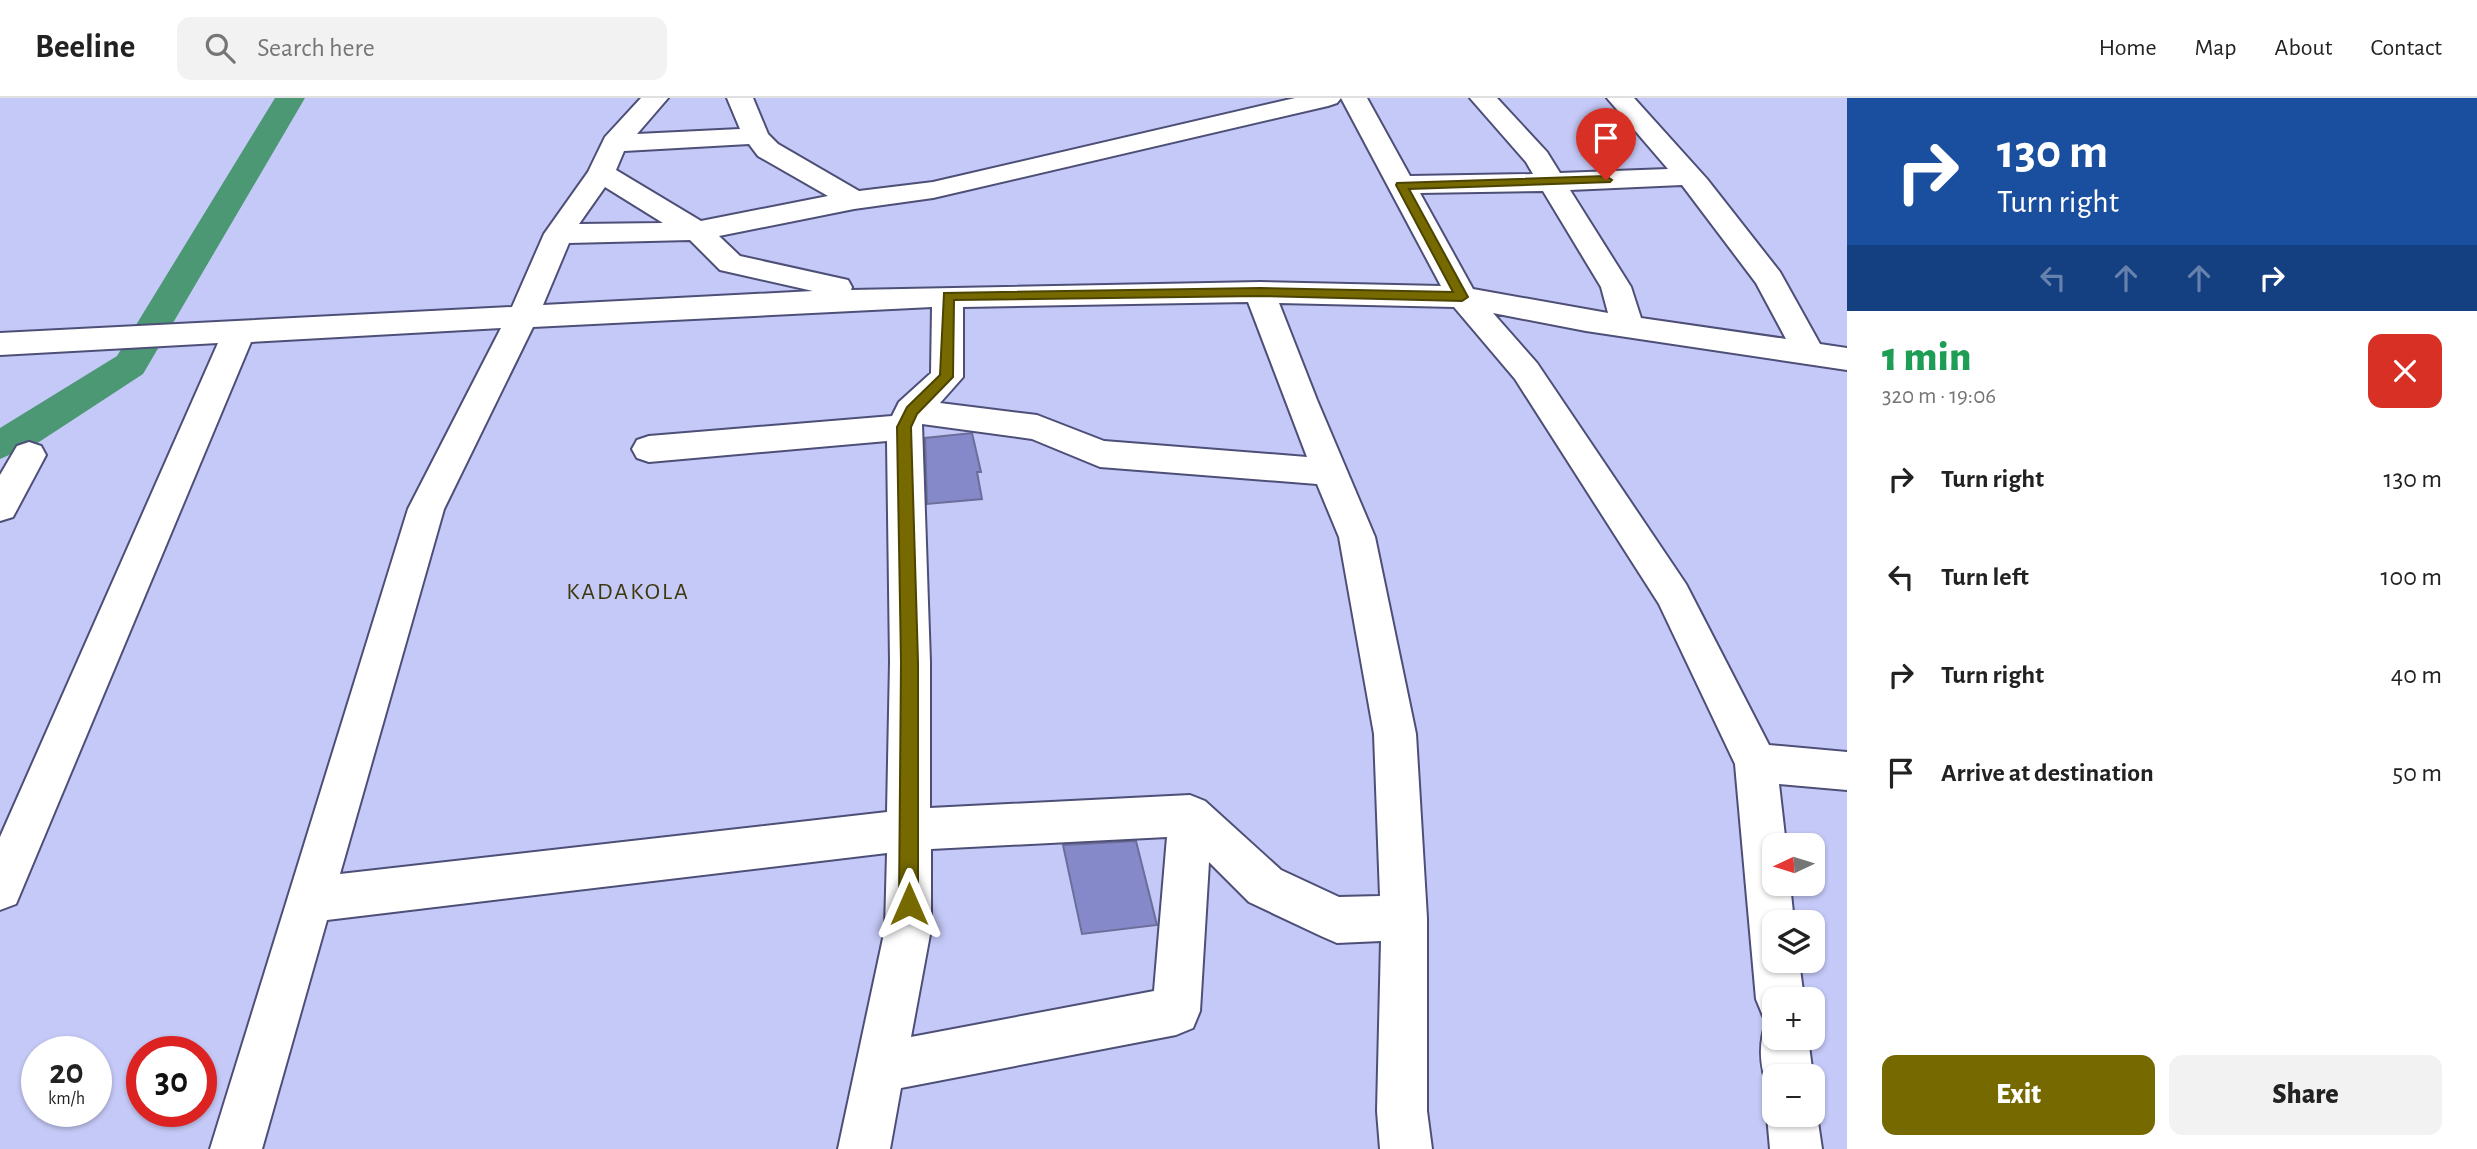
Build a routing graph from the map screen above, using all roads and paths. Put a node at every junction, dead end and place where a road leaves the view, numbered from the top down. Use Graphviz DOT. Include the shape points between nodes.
graph roads {
  1 [pos="655,98"];
  2 [pos="740,98"];
  3 [pos="1328,98"];
  4 [pos="1354,98"];
  5 [pos="1483,98"];
  6 [pos="1620,98"];
  7 [pos="756,136"];
  8 [pos="607,158"];
  9 [pos="1689,176"];
  10 [pos="1551,183"];
  11 [pos="1401,185"];
  12 [pos="854,200"];
  13 [pos="697,231"];
  14 [pos="558,234"];
  15 [pos="1260,292"];
  16 [pos="948,296"];
  17 [pos="1462,297"];
  18 [pos="883,298"];
  19 [pos="523,316"];
  20 [pos="1628,326"];
  21 [pos="231,331"];
  22 [pos="0,344"];
  23 [pos="1810,354"];
  24 [pos="1847,359"];
  25 [pos="908,419"];
  26 [pos="649,449"];
  27 [pos="29,455"];
  28 [pos="1330,472"];
  29 [pos="0,507"];
  30 [pos="1756,763"];
  31 [pos="1847,771"];
  32 [pos="1191,815"];
  33 [pos="909,830"];
  34 [pos="0,888"];
  35 [pos="310,901"];
  36 [pos="1770,910"];
  37 [pos="1404,918"];
  38 [pos="881,1067"];
  39 [pos="1793,1127"];
  40 [pos="236,1149"];
  41 [pos="864,1149"];
  42 [pos="1406,1149"];
  43 [pos="1796,1149"];
  1 -- 8 [label="street"];
  2 -- 7 [label="street"];
  3 -- 12 [label="street" via="933,190"];
  4 -- 11 [label="street"];
  5 -- 10 [label="street" via="1536,158"];
  6 -- 9 [label="street"];
  7 -- 8 [label="street"];
  7 -- 12 [label="street" via="768,150"];
  8 -- 13 [label="street"];
  8 -- 14 [label="street"];
  9 -- 10 [label="street"];
  9 -- 23 [label="street" via="1769,279"];
  10 -- 11 [label="street"];
  10 -- 20 [label="street" via="1616,287"];
  11 -- 17 [label="street"];
  12 -- 13 [label="street"];
  13 -- 14 [label="street"];
  13 -- 18 [label="street" via="730,263"];
  14 -- 19 [label="street"];
  15 -- 16 [label="street"];
  15 -- 17 [label="street"];
  15 -- 28 [label="street"];
  16 -- 18 [label="street"];
  16 -- 25 [label="street" via="947,377"];
  17 -- 20 [label="street"];
  17 -- 30 [label="street" via="1526,370 1673,595"];
  18 -- 19 [label="street"];
  19 -- 21 [label="street"];
  19 -- 35 [label="street" via="426,509"];
  20 -- 23 [label="street"];
  21 -- 22 [label="street"];
  21 -- 34 [label="street"];
  23 -- 24 [label="street"];
  25 -- 26 [label="street"];
  25 -- 28 [label="street" via="1038,427 1100,454"];
  25 -- 33 [label="street"];
  27 -- 29 [label="street"];
  28 -- 37 [label="street" via="1357,537 1395,734"];
  30 -- 31 [label="street"];
  30 -- 36 [label="street"];
  32 -- 33 [label="street"];
  32 -- 37 [label="street" via="1265,886 1337,920"];
  32 -- 38 [label="street" via="1176,1011"];
  33 -- 35 [label="street"];
  33 -- 38 [label="street" via="908,929"];
  35 -- 40 [label="street"];
  37 -- 42 [label="street" via="1402,1111"];
  38 -- 41 [label="street"];
  39 -- 43 [label="street"];
}
